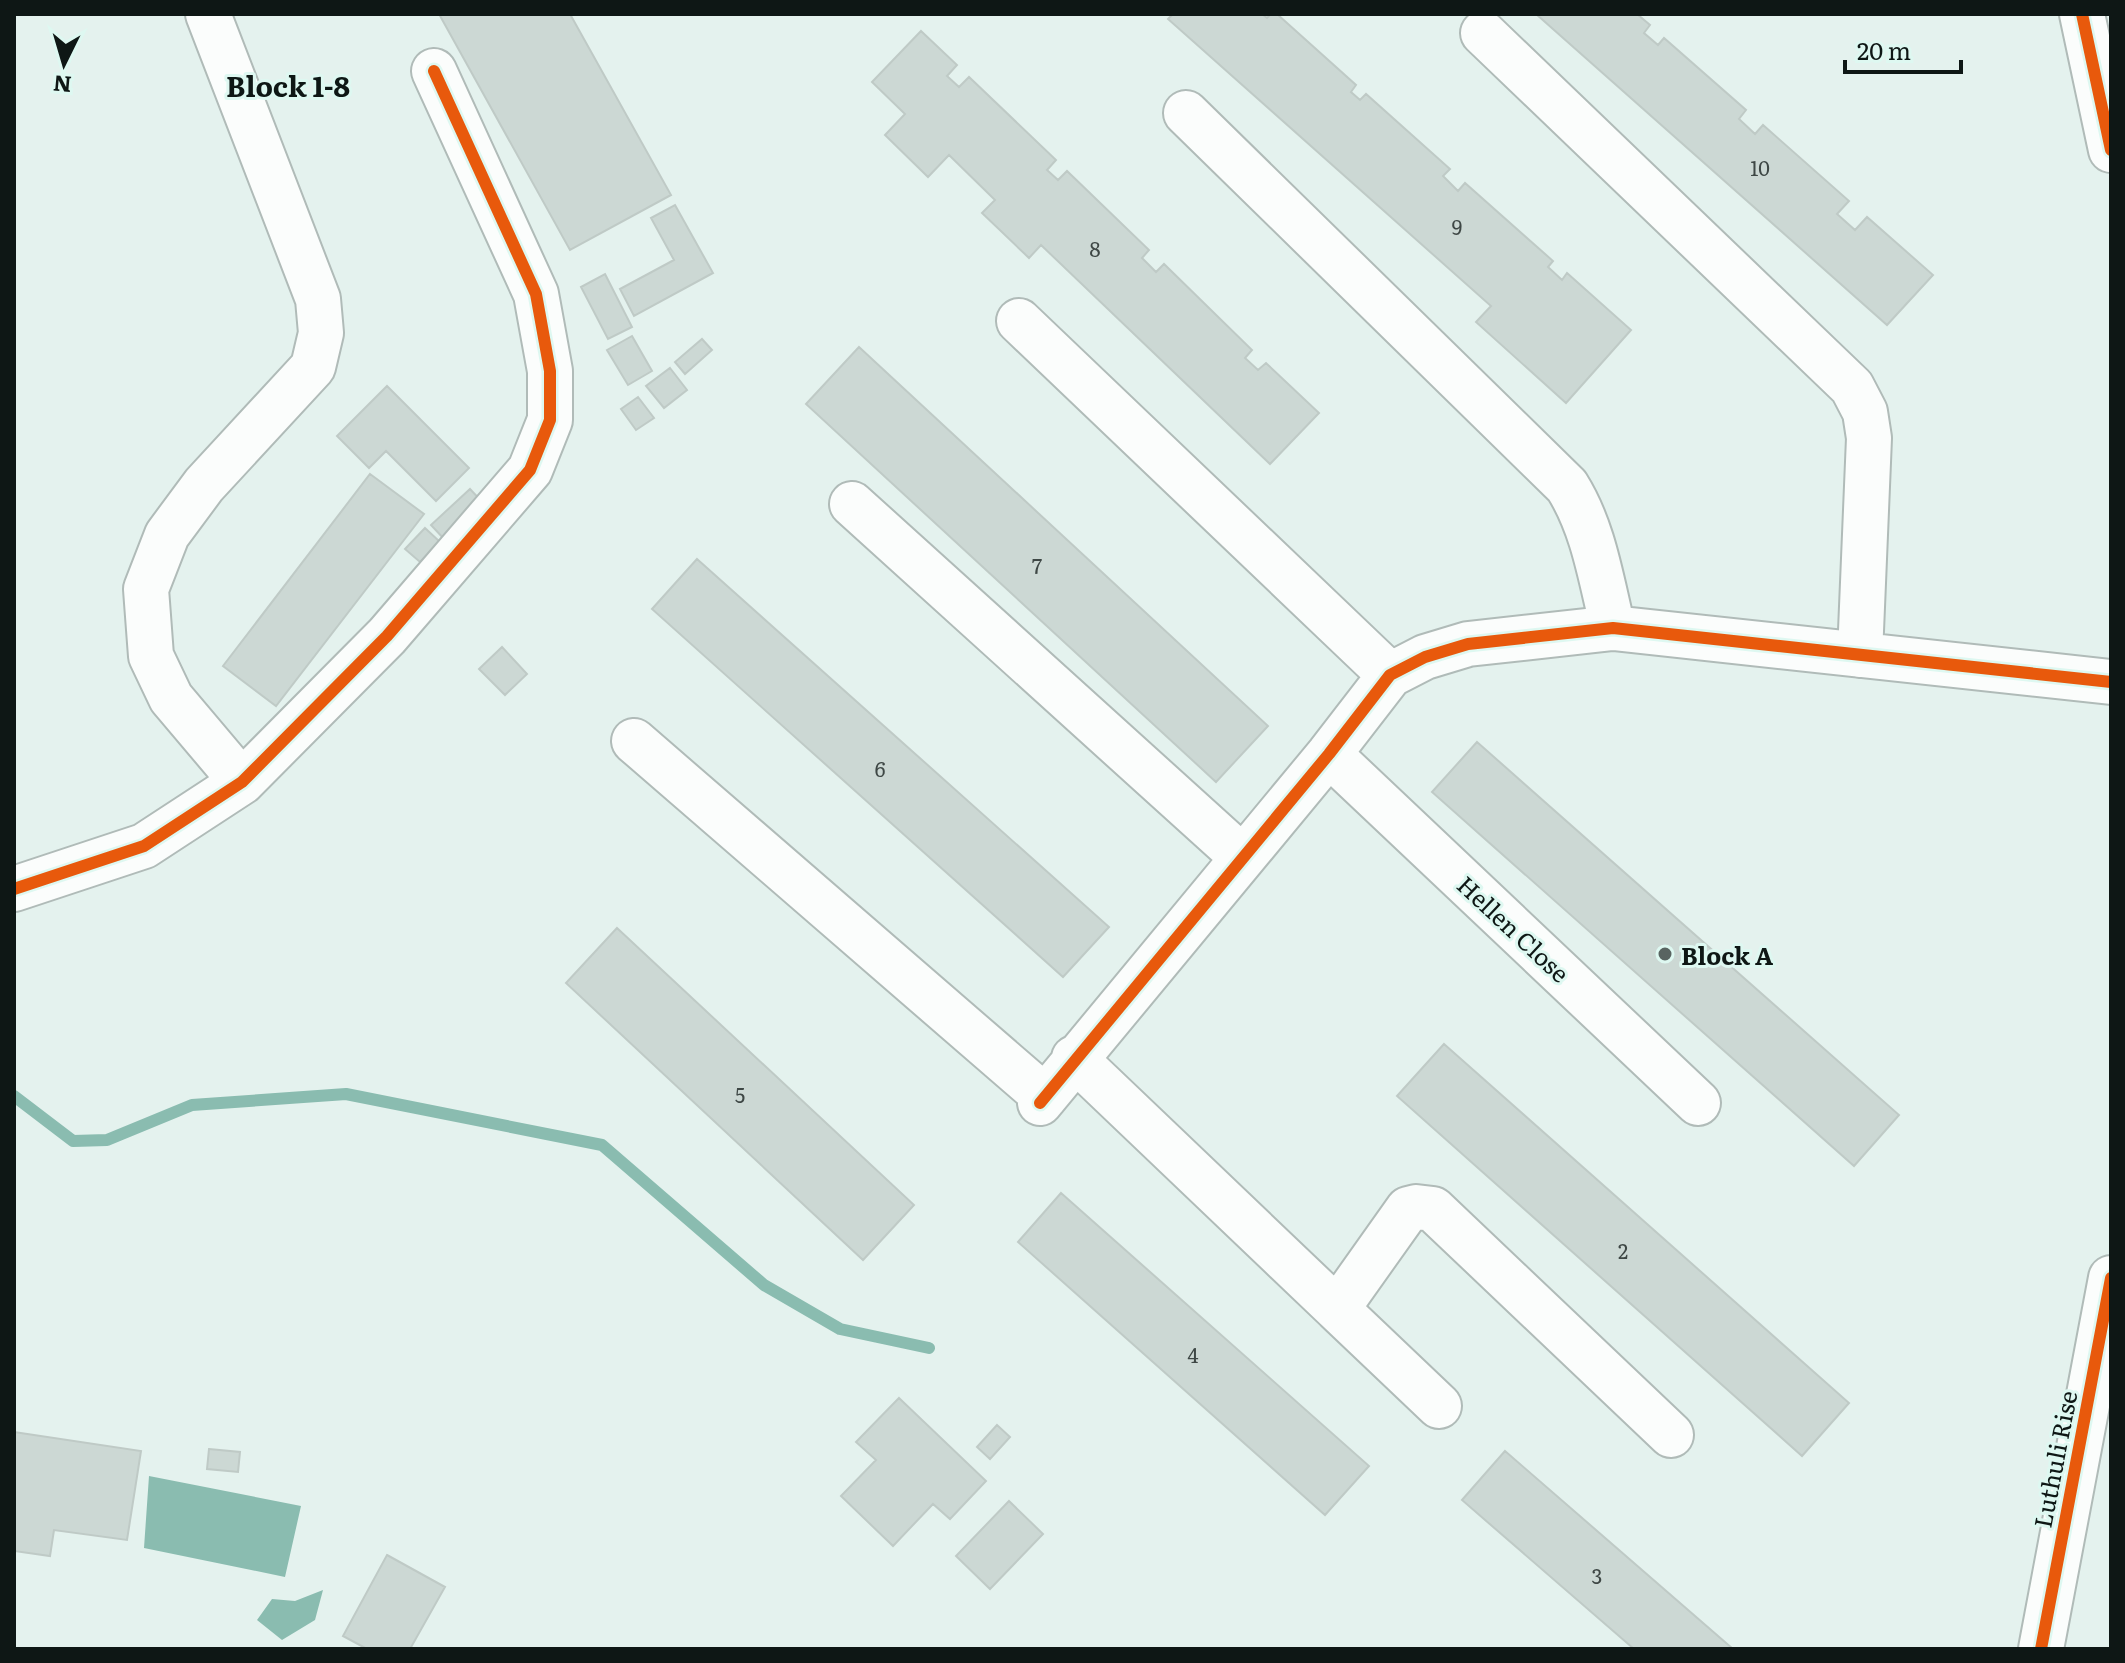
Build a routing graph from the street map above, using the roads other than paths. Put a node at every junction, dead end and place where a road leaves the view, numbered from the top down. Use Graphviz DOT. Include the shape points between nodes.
graph roads {
  1 [pos="208,14"];
  2 [pos="2082,14"];
  3 [pos="1483,33"];
  4 [pos="434,71"];
  5 [pos="1186,113"];
  6 [pos="2111,150"];
  7 [pos="1019,321"];
  8 [pos="852,504"];
  9 [pos="1613,628"];
  10 [pos="1860,655"];
  11 [pos="1390,675"];
  12 [pos="2111,682"];
  13 [pos="634,741"];
  14 [pos="1329,754"];
  15 [pos="242,782"];
  16 [pos="1241,856"];
  17 [pos="14,889"];
  18 [pos="1074,1058"];
  19 [pos="1698,1103"];
  20 [pos="2111,1278"];
  21 [pos="1337,1309"];
  22 [pos="1439,1406"];
  23 [pos="1671,1435"];
  24 [pos="2041,1649"];
  1 -- 15 [label="street" via="318,299 321,333 313,367 204,485 167,535 146,589 151,656 171,698"];
  2 -- 6 [label="street"];
  3 -- 10 [label="street" via="1852,387 1865,412 1869,438"];
  4 -- 15 [label="street" via="536,294 550,371 550,420 530,470 496,513 387,636"];
  5 -- 9 [label="street" via="1567,486 1589,530"];
  7 -- 11 [label="street"];
  8 -- 16 [label="street"];
  9 -- 10 [label="street"];
  9 -- 11 [label="street" via="1468,644"];
  10 -- 12 [label="street"];
  11 -- 14 [label="street"];
  13 -- 18 [label="street" via="1042,1100"];
  14 -- 16 [label="street"];
  14 -- 19 [label="street, Hellen Close"];
  15 -- 17 [label="street" via="144,846"];
  16 -- 18 [label="street"];
  18 -- 21 [label="street"];
  20 -- 24 [label="street, Luthuli Rise"];
  21 -- 22 [label="street"];
  21 -- 23 [label="street" via="1408,1209 1433,1209"];
}
